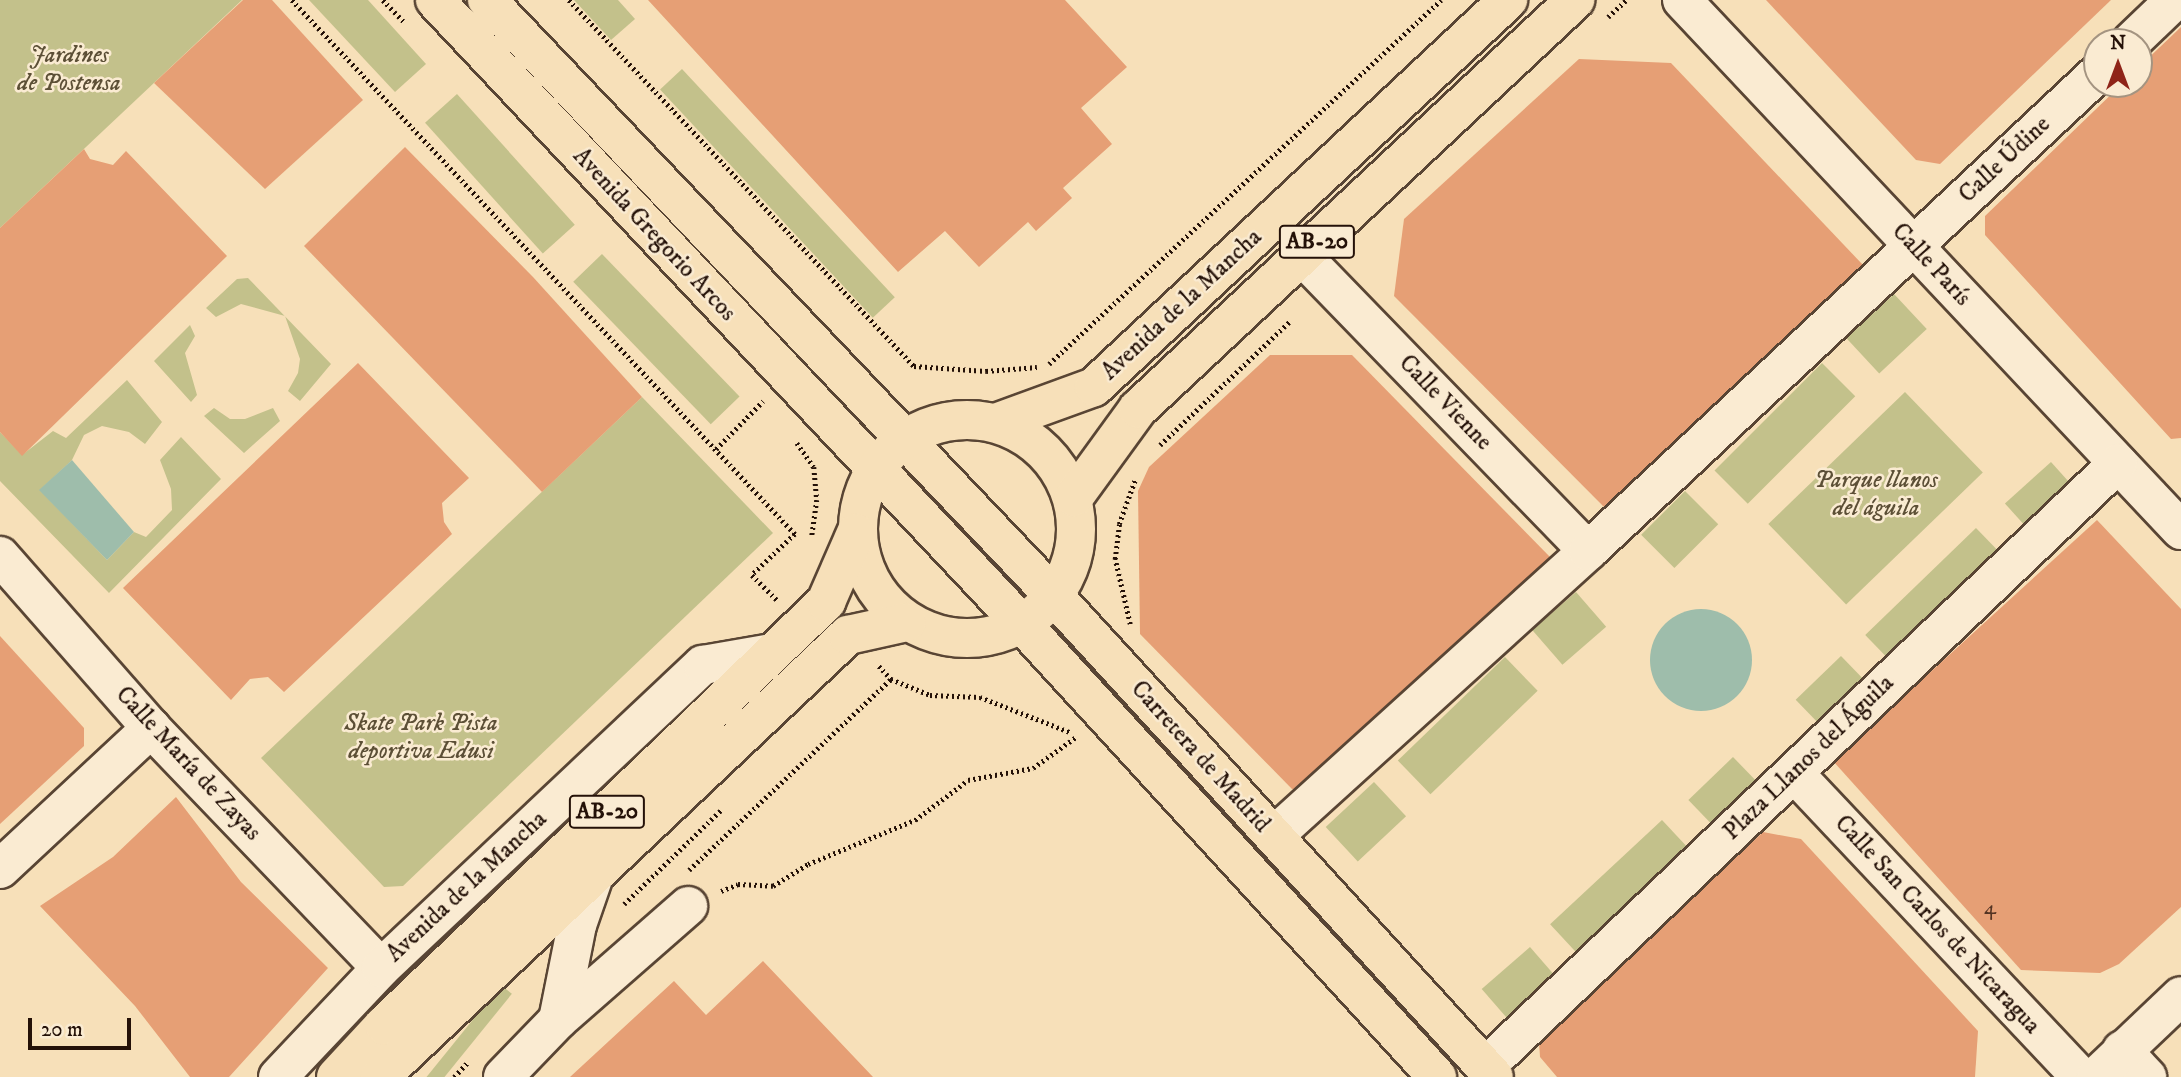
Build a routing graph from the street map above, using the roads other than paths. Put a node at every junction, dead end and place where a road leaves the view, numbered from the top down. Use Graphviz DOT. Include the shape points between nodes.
graph roads {
  1 [pos="435,0"];
  2 [pos="487,0"];
  3 [pos="1508,0"];
  4 [pos="1575,0"];
  5 [pos="1682,0"];
  6 [pos="2175,0"];
  7 [pos="2146,28"];
  8 [pos="2083,87"];
  9 [pos="1283,211"];
  10 [pos="1913,246"];
  11 [pos="1309,249"];
  12 [pos="998,422"];
  13 [pos="903,439"];
  14 [pos="2118,463"];
  15 [pos="874,470"];
  16 [pos="1074,497"];
  17 [pos="2177,518"];
  18 [pos="856,533"];
  19 [pos="1588,551"];
  20 [pos="0,556"];
  21 [pos="1055,597"];
  22 [pos="907,622"];
  23 [pos="1023,625"];
  24 [pos="772,653"];
  25 [pos="151,728"];
  26 [pos="1794,774"];
  27 [pos="1287,824"];
  28 [pos="0,869"];
  29 [pos="594,873"];
  30 [pos="688,906"];
  31 [pos="380,968"];
  32 [pos="2181,996"];
  33 [pos="558,1020"];
  34 [pos="2135,1063"];
  35 [pos="1497,1065"];
  36 [pos="278,1077"];
  37 [pos="336,1077"];
  38 [pos="380,1077"];
  39 [pos="503,1077"];
  40 [pos="1437,1077"];
  41 [pos="2080,1077"];
  42 [pos="2096,1077"];
  1 -- 15 [label="main road, Avenida Gregorio Arcos"];
  2 -- 13 [label="main road, Avenida Gregorio Arcos"];
  3 -- 9 [label="main road, Avenida de la Mancha / AB-20"];
  4 -- 11 [label="main road, Avenida de la Mancha / AB-20"];
  5 -- 10 [label="street, Calle París"];
  6 -- 7 [label="street"];
  8 -- 10 [label="street, Calle Údine"];
  9 -- 11 [label="street, Avenida de la Mancha"];
  9 -- 12 [label="main road, Avenida de la Mancha / AB-20" via="1094,387"];
  10 -- 14 [label="street, Calle París"];
  10 -- 19 [label="street"];
  11 -- 16 [label="main road, Avenida de la Mancha / AB-20" via="1139,410"];
  11 -- 19 [label="street, Calle Vienne"];
  12 -- 13 [label="main road, Avenida de la Mancha" via="948,420"];
  12 -- 16 [label="main road, Avenida de la Mancha" via="1045,449"];
  13 -- 15 [label="main road, Avenida de la Mancha"];
  13 -- 21 [label="main road, Carretera de Madrid"];
  14 -- 17 [label="street, Calle París"];
  14 -- 26 [label="street, Plaza Llanos del Águila"];
  15 -- 18 [label="main road, Avenida de la Mancha" via="860,500"];
  15 -- 23 [label="main road, Carretera de Madrid"];
  16 -- 21 [label="main road, Avenida de la Mancha" via="1077,550"];
  18 -- 22 [label="main road, Avenida de la Mancha" via="871,584"];
  18 -- 24 [label="main road, Avenida de la Mancha / AB-20" via="826,602"];
  19 -- 27 [label="street"];
  20 -- 25 [label="street, Calle María de Zayas"];
  21 -- 23 [label="main road, Avenida de la Mancha"];
  21 -- 35 [label="main road, Carretera de Madrid"];
  22 -- 23 [label="main road, Avenida de la Mancha" via="944,638 984,639"];
  22 -- 29 [label="main road, AB-20" via="848,635"];
  23 -- 40 [label="main road, Carretera de Madrid"];
  24 -- 31 [label="street, Avenida de la Mancha" via="703,666"];
  24 -- 37 [label="main road, Avenida de la Mancha / AB-20"];
  25 -- 28 [label="street"];
  25 -- 31 [label="street, Calle María de Zayas"];
  26 -- 35 [label="street, Plaza Llanos del Águila"];
  26 -- 41 [label="street, Calle San Carlos de Nicaragua"];
  29 -- 33 [label="street" via="577,925"];
  29 -- 38 [label="main road, AB-20"];
  30 -- 33 [label="street"];
  31 -- 36 [label="street, Avenida de la Mancha"];
  32 -- 34 [label="street"];
  33 -- 39 [label="street"];
  34 -- 42 [label="street"];
}
